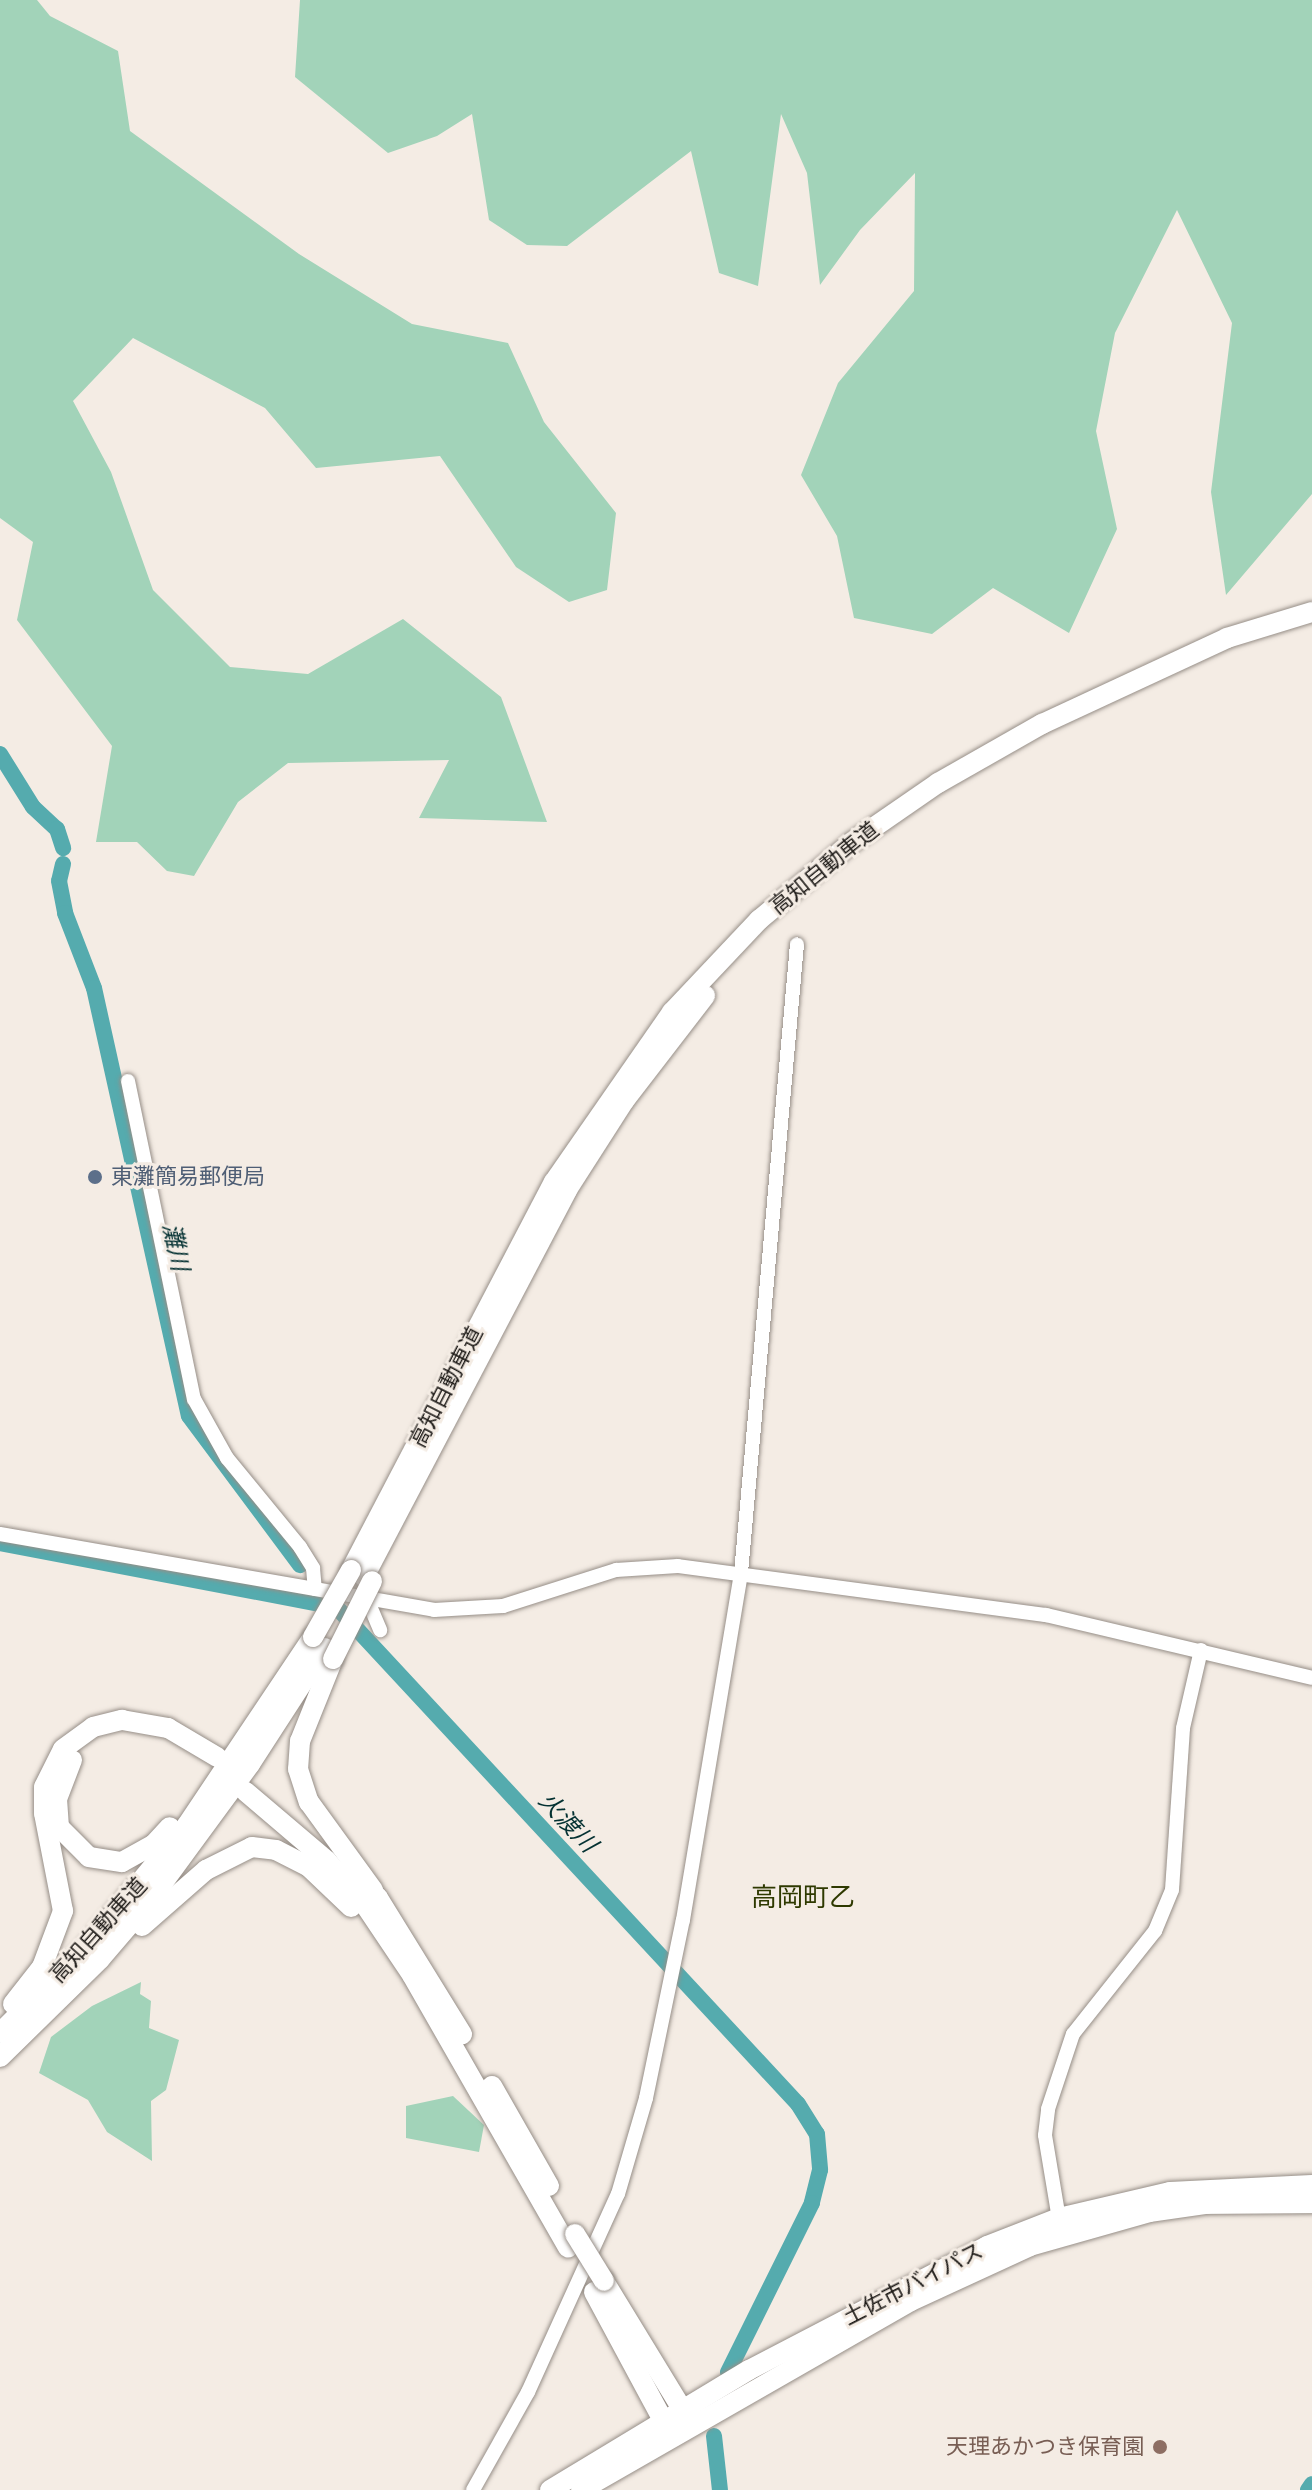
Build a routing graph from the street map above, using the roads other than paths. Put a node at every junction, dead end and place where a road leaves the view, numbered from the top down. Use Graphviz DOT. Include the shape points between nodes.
graph roads {
  1 [pos="1312,612"];
  2 [pos="938,783"];
  3 [pos="797,944"];
  4 [pos="128,1081"];
  5 [pos="0,1534"];
  6 [pos="741,1573"];
  7 [pos="363,1582"];
  8 [pos="315,1589"];
  9 [pos="380,1630"];
  10 [pos="324,1648"];
  11 [pos="1201,1650"];
  12 [pos="1312,1678"];
  13 [pos="221,1760"];
  14 [pos="378,1898"];
  15 [pos="381,1933"];
  16 [pos="100,1959"];
  17 [pos="0,2019"];
  18 [pos="0,2033"];
  19 [pos="0,2057"];
  20 [pos="1312,2185"];
  21 [pos="1312,2203"];
  22 [pos="1061,2226"];
  23 [pos="572,2241"];
  24 [pos="599,2286"];
  25 [pos="683,2419"];
  26 [pos="663,2420"];
  27 [pos="473,2490"];
  28 [pos="550,2490"];
  29 [pos="581,2490"];
  1 -- 2 [label="highway, 高知自動車道" via="1227,638 1133,678"];
  2 -- 7 [label="highway, 高知自動車道" via="766,931 684,1019 567,1190"];
  2 -- 7 [label="highway, 高知自動車道" via="851,843 759,920 672,1012 554,1182"];
  3 -- 6 [label="street"];
  4 -- 8 [label="street" via="194,1399 227,1458 300,1547 313,1568"];
  5 -- 8 [label="street"];
  6 -- 7 [label="street" via="667,1565 626,1568 480,1609 434,1610"];
  6 -- 11 [label="street" via="1010,1609"];
  6 -- 27 [label="street" via="637,2142 528,2392"];
  7 -- 8 [label="street"];
  7 -- 9 [label="street"];
  7 -- 10 [label="highway, 高知自動車道, bridge"];
  7 -- 10 [label="highway, bridge"];
  10 -- 13 [label="highway, 高知自動車道"];
  10 -- 14 [label="highway" via="298,1769 309,1802"];
  10 -- 16 [label="highway, 高知自動車道" via="208,1823"];
  11 -- 12 [label="street"];
  11 -- 22 [label="street" via="1183,1728 1172,1890 1155,1931 1073,2034 1048,2109 1045,2135"];
  13 -- 13 [label="highway" via="129,1731 88,1744 64,1771 57,1799 59,1827 89,1857 122,1862 154,1844"];
  13 -- 17 [label="highway" via="168,1728 122,1720 93,1727 63,1749 44,1787 44,1813 60,1886 59,1927 42,1967"];
  13 -- 18 [label="highway, 高知自動車道" via="134,1892"];
  14 -- 15 [label="highway" via="249,1786 327,1861"];
  14 -- 23 [label="highway" via="423,1964"];
  15 -- 16 [label="highway" via="309,1867 276,1850 252,1847 206,1870"];
  15 -- 23 [label="highway" via="412,1975"];
  16 -- 19 [label="highway, 高知自動車道"];
  20 -- 22 [label="highway, 土佐市バイパス" via="1170,2192"];
  21 -- 22 [label="highway, 土佐市バイパス" via="1206,2204"];
  22 -- 25 [label="highway, 土佐市バイパス" via="703,2417"];
  22 -- 25 [label="highway, 土佐市バイパス" via="923,2276 705,2396"];
  23 -- 24 [label="highway, bridge"];
  24 -- 25 [label="highway"];
  24 -- 26 [label="highway"];
  25 -- 26 [label="highway, 土佐市バイパス"];
  25 -- 29 [label="highway, 土佐市バイパス"];
  26 -- 28 [label="highway, 土佐市バイパス"];
}
